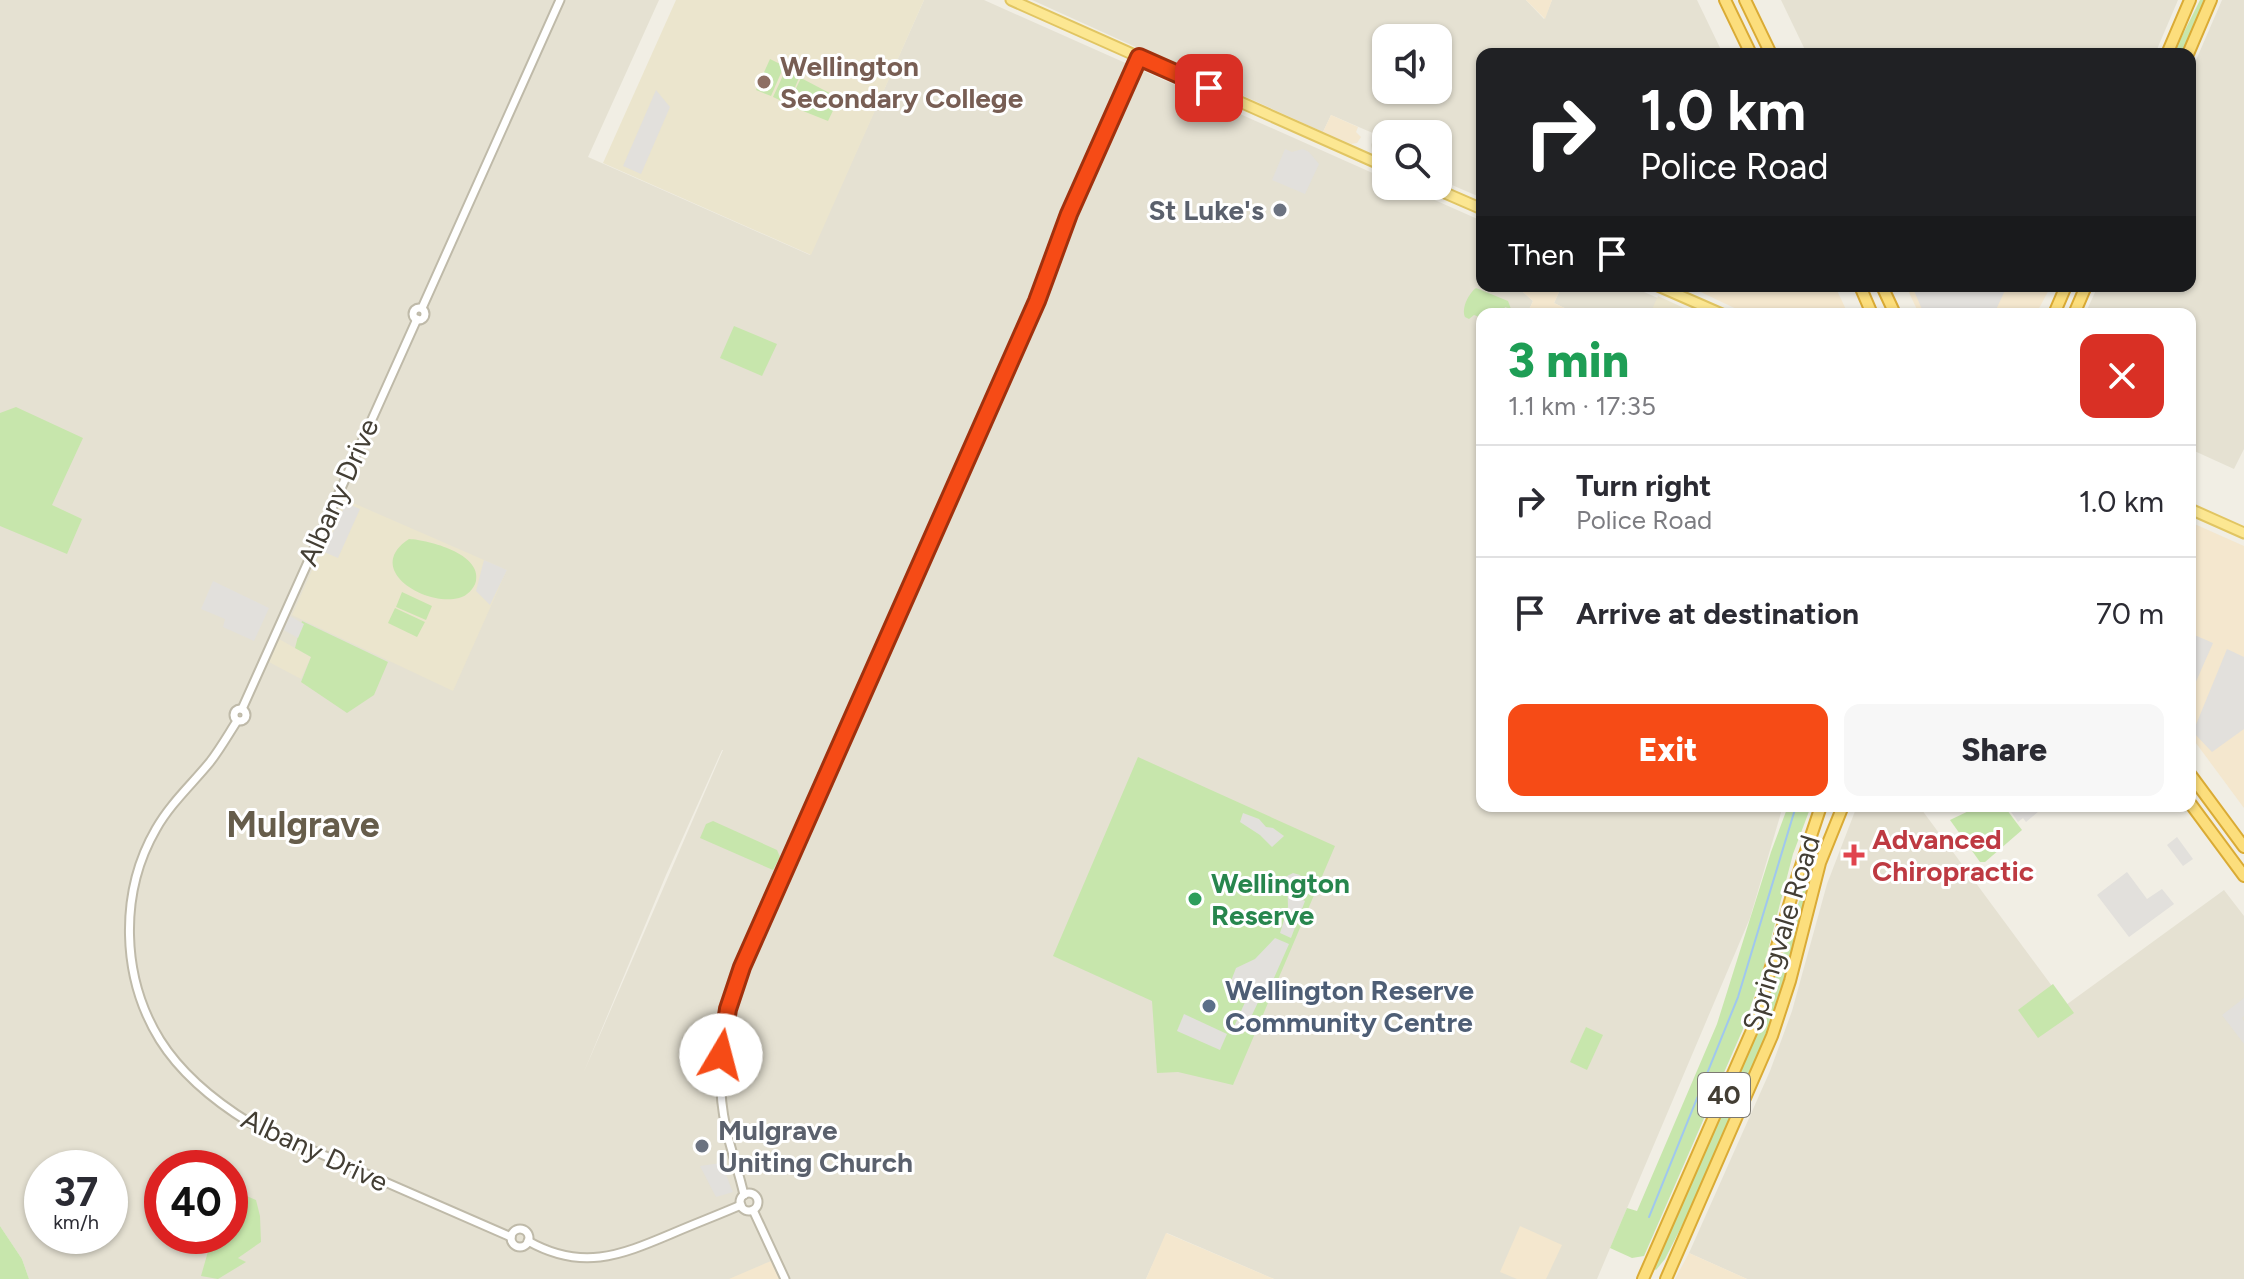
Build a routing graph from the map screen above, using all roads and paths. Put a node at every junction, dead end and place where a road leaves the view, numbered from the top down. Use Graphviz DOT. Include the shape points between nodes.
graph roads {
  1 [pos="560,0"];
  2 [pos="1011,0"];
  3 [pos="1725,0"];
  4 [pos="1745,0"];
  5 [pos="2190,0"];
  6 [pos="2211,0"];
  7 [pos="1748,48"];
  8 [pos="1768,48"];
  9 [pos="2170,48"];
  10 [pos="2191,48"];
  11 [pos="1139,57"];
  12 [pos="1372,161"];
  13 [pos="1452,196"];
  14 [pos="1476,206"];
  15 [pos="1672,292"];
  16 [pos="1708,308"];
  17 [pos="2196,512"];
  18 [pos="2244,533"];
  19 [pos="2196,782"];
  20 [pos="2196,811"];
  21 [pos="1819,812"];
  22 [pos="1841,812"];
  23 [pos="2244,847"];
  24 [pos="2244,876"];
  25 [pos="744,1195"];
  26 [pos="741,1205"];
  27 [pos="753,1210"];
  28 [pos="511,1237"];
  29 [pos="528,1241"];
  30 [pos="785,1279"];
  31 [pos="1643,1279"];
  32 [pos="1666,1279"];
  1 -- 28 [label="street, Albany Drive" via="422,308 414,310 417,319 242,709 246,718 237,721 156,828 133,890 129,926 132,968 160,1040 228,1109"];
  2 -- 11 [label="main road"];
  3 -- 7 [label="highway"];
  4 -- 8 [label="highway"];
  5 -- 9 [label="highway"];
  6 -- 10 [label="highway"];
  11 -- 12 [label="main road"];
  11 -- 25 [label="street" via="735,986 724,1030 721,1089"];
  13 -- 14 [label="main road"];
  15 -- 16 [label="main road"];
  17 -- 18 [label="main road"];
  19 -- 23 [label="highway"];
  20 -- 24 [label="highway"];
  21 -- 31 [label="highway, Springvale Road / 40" via="1753,1028"];
  22 -- 32 [label="highway, Springvale Road / 40" via="1820,863 1775,1028"];
  25 -- 26 [label="street"];
  25 -- 27 [label="street" via="757,1199"];
  26 -- 27 [label="street"];
  26 -- 29 [label="street" via="606,1257 564,1256"];
  27 -- 30 [label="street"];
  28 -- 29 [label="street" via="518,1247"];
  28 -- 29 [label="street" via="523,1229"];
}
